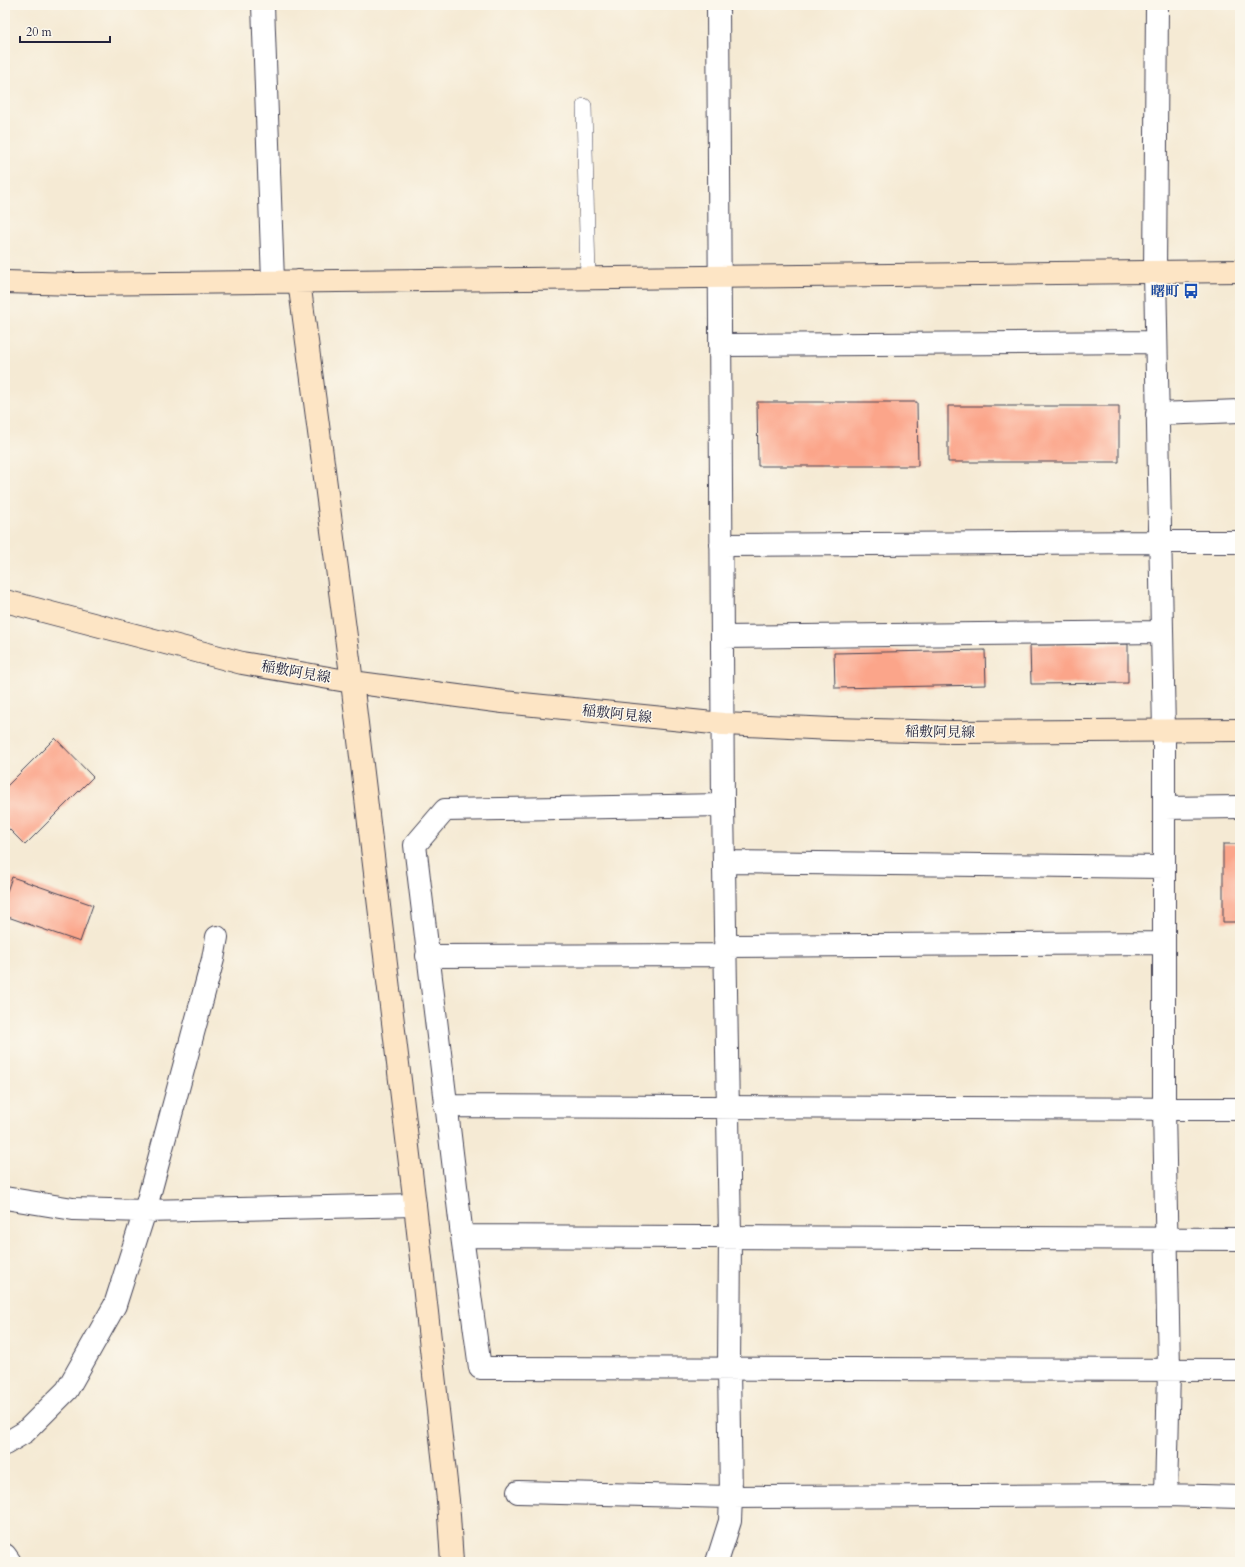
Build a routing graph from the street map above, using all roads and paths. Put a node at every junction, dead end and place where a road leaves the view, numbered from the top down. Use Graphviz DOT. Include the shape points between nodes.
graph roads {
  1 [pos="263,5"];
  2 [pos="718,5"];
  3 [pos="1156,5"];
  4 [pos="584,106"];
  5 [pos="1240,271"];
  6 [pos="1155,273"];
  7 [pos="720,277"];
  8 [pos="588,278"];
  9 [pos="273,281"];
  10 [pos="299,281"];
  11 [pos="5,282"];
  12 [pos="1156,342"];
  13 [pos="720,345"];
  14 [pos="1240,411"];
  15 [pos="1157,414"];
  16 [pos="1160,542"];
  17 [pos="1240,542"];
  18 [pos="721,545"];
  19 [pos="5,600"];
  20 [pos="1162,632"];
  21 [pos="722,637"];
  22 [pos="352,682"];
  23 [pos="723,724"];
  24 [pos="1240,730"];
  25 [pos="1164,732"];
  26 [pos="723,805"];
  27 [pos="1240,807"];
  28 [pos="1164,808"];
  29 [pos="724,862"];
  30 [pos="1164,866"];
  31 [pos="217,937"];
  32 [pos="1164,943"];
  33 [pos="725,951"];
  34 [pos="427,956"];
  35 [pos="445,1106"];
  36 [pos="727,1107"];
  37 [pos="1164,1109"];
  38 [pos="1240,1109"];
  39 [pos="5,1198"];
  40 [pos="415,1205"];
  41 [pos="144,1211"];
  42 [pos="462,1236"];
  43 [pos="730,1237"];
  44 [pos="1167,1238"];
  45 [pos="1240,1238"];
  46 [pos="729,1368"];
  47 [pos="1169,1370"];
  48 [pos="1240,1370"];
  49 [pos="5,1444"];
  50 [pos="518,1492"];
  51 [pos="1166,1495"];
  52 [pos="731,1497"];
  53 [pos="1240,1497"];
  54 [pos="5,1555"];
  55 [pos="10,1562"];
  56 [pos="452,1562"];
  57 [pos="718,1562"];
  1 -- 9 [label="street"];
  2 -- 7 [label="street"];
  3 -- 6 [label="street"];
  4 -- 8 [label="lane"];
  5 -- 6 [label="street"];
  6 -- 7 [label="street"];
  6 -- 12 [label="street"];
  7 -- 8 [label="street"];
  7 -- 13 [label="street"];
  8 -- 10 [label="street"];
  9 -- 10 [label="street"];
  9 -- 11 [label="street" via="75,284"];
  10 -- 22 [label="street"];
  12 -- 13 [label="street"];
  12 -- 15 [label="street"];
  13 -- 18 [label="street"];
  14 -- 15 [label="street"];
  15 -- 16 [label="street"];
  16 -- 17 [label="street"];
  16 -- 18 [label="street"];
  16 -- 20 [label="street"];
  18 -- 21 [label="street"];
  19 -- 22 [label="street, 稲敷阿見線" via="242,663"];
  20 -- 21 [label="street"];
  20 -- 25 [label="street"];
  21 -- 23 [label="street"];
  22 -- 23 [label="street, 稲敷阿見線" via="503,702"];
  22 -- 40 [label="street"];
  23 -- 25 [label="street, 稲敷阿見線" via="953,732"];
  23 -- 26 [label="street"];
  24 -- 25 [label="street, 稲敷阿見線"];
  25 -- 28 [label="street"];
  26 -- 29 [label="street"];
  26 -- 34 [label="street" via="445,810 415,845"];
  27 -- 28 [label="street"];
  28 -- 30 [label="street"];
  29 -- 30 [label="street"];
  29 -- 33 [label="street"];
  30 -- 32 [label="street"];
  31 -- 41 [label="street"];
  32 -- 33 [label="street"];
  32 -- 37 [label="street"];
  33 -- 34 [label="street"];
  33 -- 36 [label="street"];
  34 -- 35 [label="street"];
  35 -- 36 [label="street"];
  35 -- 42 [label="street"];
  36 -- 37 [label="street"];
  36 -- 43 [label="street"];
  37 -- 38 [label="street"];
  37 -- 44 [label="street"];
  39 -- 41 [label="street" via="73,1209"];
  40 -- 41 [label="street"];
  40 -- 56 [label="street" via="448,1500"];
  41 -- 49 [label="street" via="115,1305 67,1390 25,1432"];
  42 -- 43 [label="street"];
  42 -- 46 [label="street" via="480,1368"];
  43 -- 44 [label="street"];
  43 -- 46 [label="street"];
  44 -- 45 [label="street"];
  44 -- 47 [label="street"];
  46 -- 47 [label="street"];
  46 -- 52 [label="street"];
  47 -- 48 [label="street"];
  47 -- 51 [label="street"];
  50 -- 52 [label="street"];
  51 -- 52 [label="street"];
  51 -- 53 [label="street"];
  52 -- 57 [label="street" via="730,1522"];
  54 -- 55 [label="street"];
}
